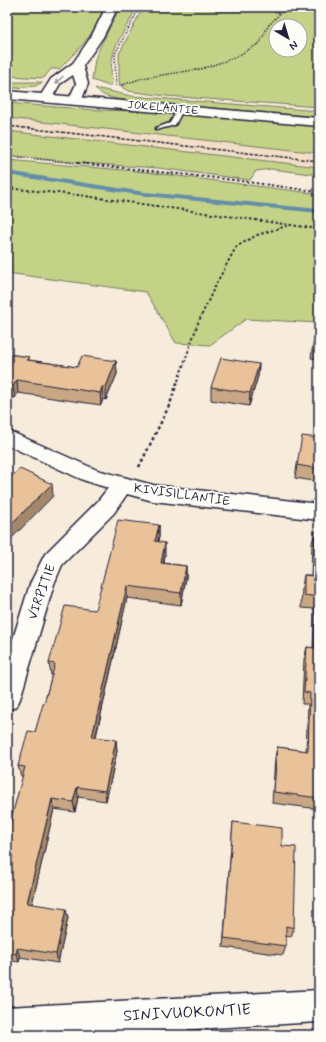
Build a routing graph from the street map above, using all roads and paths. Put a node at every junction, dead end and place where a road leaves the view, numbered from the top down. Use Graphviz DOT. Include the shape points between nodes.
graph roads {
  1 [pos="112,7"];
  2 [pos="138,7"];
  3 [pos="286,7"];
  4 [pos="77,66"];
  5 [pos="7,95"];
  6 [pos="45,98"];
  7 [pos="75,101"];
  8 [pos="180,110"];
  9 [pos="319,122"];
  10 [pos="158,129"];
  11 [pos="7,156"];
  12 [pos="7,188"];
  13 [pos="319,192"];
  14 [pos="290,225"];
  15 [pos="319,229"];
  16 [pos="7,437"];
  17 [pos="124,486"];
  18 [pos="319,512"];
  19 [pos="7,699"];
  20 [pos="319,1006"];
  21 [pos="7,1023"];
  22 [pos="180,1024"];
  1 -- 4 [label="street"];
  2 -- 3 [label="path" via="115,54 116,89 121,84 143,78 202,69 234,58 260,43 268,26"];
  4 -- 6 [label="street, one-way" via="56,82"];
  4 -- 7 [label="street" via="82,84"];
  5 -- 6 [label="street, JOKELANTIE"];
  6 -- 7 [label="street, JOKELANTIE"];
  7 -- 8 [label="street, JOKELANTIE"];
  8 -- 9 [label="street, JOKELANTIE"];
  8 -- 10 [label="lane" via="173,124"];
  11 -- 13 [label="path" via="234,180"];
  12 -- 14 [label="path" via="78,195"];
  14 -- 15 [label="path"];
  14 -- 17 [label="path" via="257,235 236,247 198,323 170,404 133,479"];
  16 -- 17 [label="street, KIVISILLANTIE" via="90,475"];
  17 -- 18 [label="street, KIVISILLANTIE" via="153,493"];
  17 -- 19 [label="street, VIRPITIE" via="106,508 53,560 42,584"];
  20 -- 22 [label="street, SINIVUOKONTIE"];
  21 -- 22 [label="street, SINIVUOKONTIE"];
}
